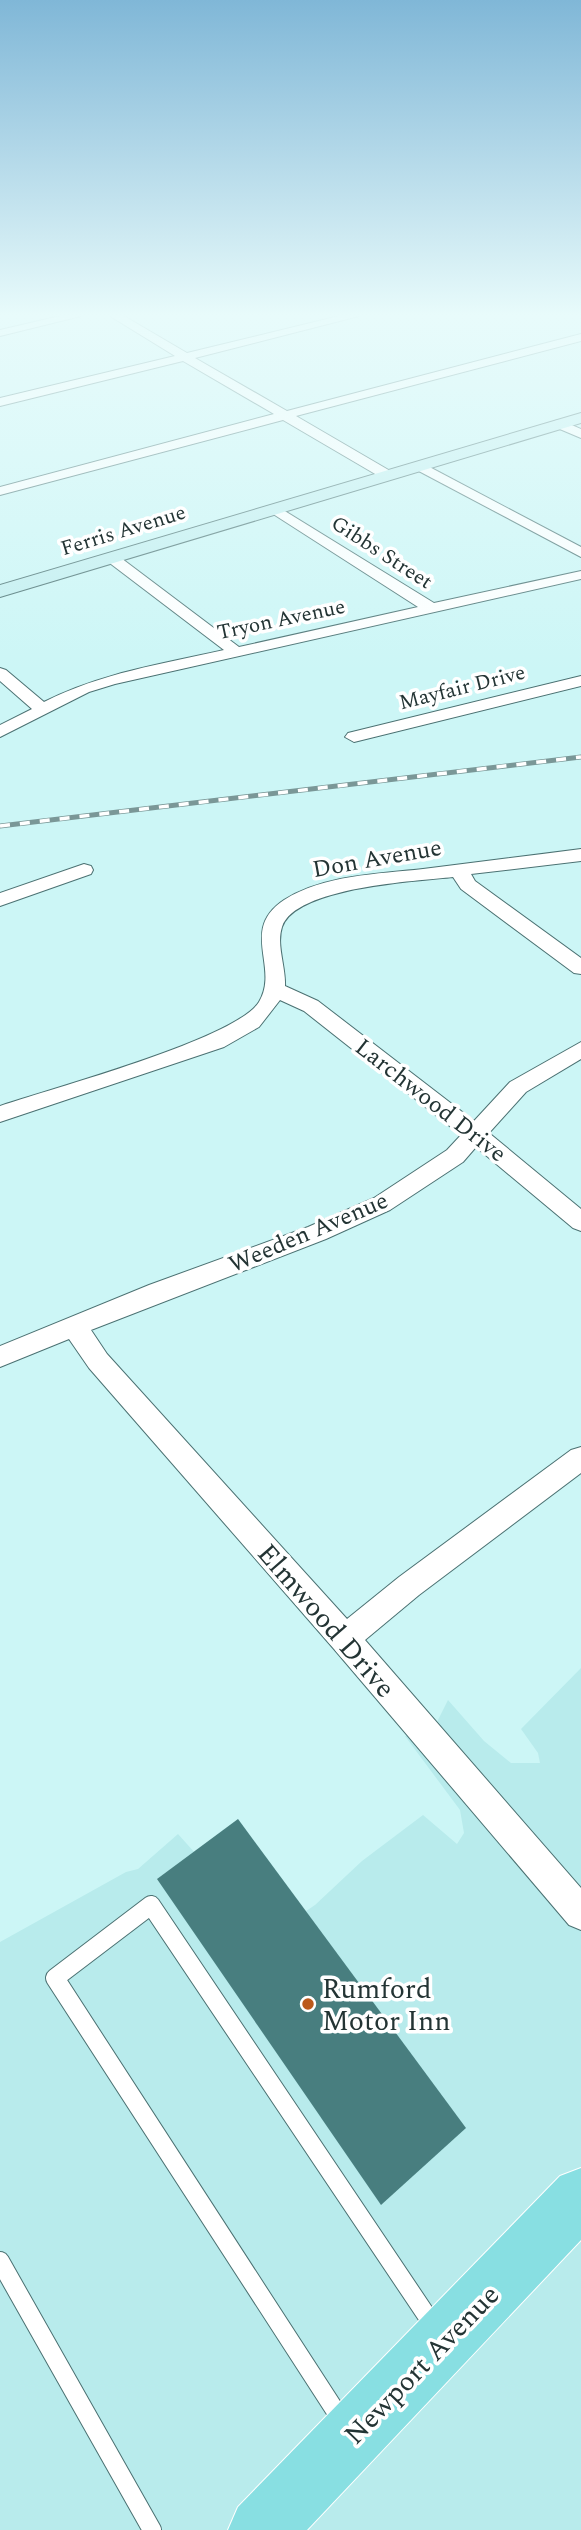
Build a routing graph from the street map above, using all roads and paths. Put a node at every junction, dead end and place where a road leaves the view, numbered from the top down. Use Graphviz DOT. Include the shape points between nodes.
graph roads {
  1 [pos="212,434"];
  2 [pos="316,434"];
  3 [pos="526,434"];
  4 [pos="420,466"];
  5 [pos="387,475"];
  6 [pos="0,491"];
  7 [pos="275,509"];
  8 [pos="581,553"];
  9 [pos="112,558"];
  10 [pos="581,575"];
  11 [pos="0,591"];
  12 [pos="430,608"];
  13 [pos="235,651"];
  14 [pos="0,673"];
  15 [pos="581,681"];
  16 [pos="42,709"];
  17 [pos="0,732"];
  18 [pos="354,737"];
  19 [pos="581,855"];
  20 [pos="84,870"];
  21 [pos="459,870"];
  22 [pos="0,900"];
  23 [pos="581,968"];
  24 [pos="274,989"];
  25 [pos="581,1049"];
  26 [pos="0,1114"];
  27 [pos="475,1134"];
  28 [pos="581,1222"];
  29 [pos="74,1326"];
  30 [pos="0,1357"];
  31 [pos="581,1458"];
  32 [pos="345,1639"];
  33 [pos="581,1913"];
  34 [pos="581,2197"];
  35 [pos="0,2262"];
  36 [pos="443,2341"];
  37 [pos="351,2436"];
  38 [pos="152,2530"];
  39 [pos="261,2530"];
  1 -- 6 [label="street"];
  2 -- 5 [label="street"];
  3 -- 4 [label="street, Ferris Avenue"];
  4 -- 5 [label="street, Ferris Avenue"];
  4 -- 8 [label="street"];
  5 -- 7 [label="street, Ferris Avenue"];
  7 -- 9 [label="street, Ferris Avenue"];
  7 -- 12 [label="street, Gibbs Street"];
  9 -- 11 [label="street, Ferris Avenue"];
  9 -- 13 [label="street"];
  10 -- 12 [label="street, Tryon Avenue"];
  12 -- 13 [label="street, Tryon Avenue"];
  13 -- 16 [label="street, Tryon Avenue" via="111,680"];
  14 -- 16 [label="street"];
  15 -- 18 [label="street, Mayfair Drive"];
  16 -- 17 [label="street, Tryon Avenue"];
  19 -- 21 [label="street, Don Avenue"];
  20 -- 22 [label="street"];
  21 -- 23 [label="street" via="468,885"];
  21 -- 24 [label="street, Don Avenue" via="355,883 301,898 281,913 270,935"];
  24 -- 26 [label="street" via="262,1011 244,1029 216,1042"];
  24 -- 27 [label="street, Larchwood Drive" via="312,1006"];
  25 -- 27 [label="street, Weeden Avenue" via="518,1087"];
  27 -- 28 [label="street, Larchwood Drive"];
  27 -- 29 [label="street, Weeden Avenue" via="455,1156 382,1204"];
  29 -- 30 [label="street, Weeden Avenue"];
  29 -- 32 [label="street, Elmwood Drive" via="98,1362"];
  31 -- 32 [label="street"];
  32 -- 33 [label="street, Elmwood Drive"];
  34 -- 36 [label="main road, Newport Avenue"];
  35 -- 38 [label="lane"];
  36 -- 37 [label="main road, Newport Avenue"];
  36 -- 37 [label="lane" via="150,1905 55,1978"];
  37 -- 39 [label="main road, Newport Avenue"];
}
